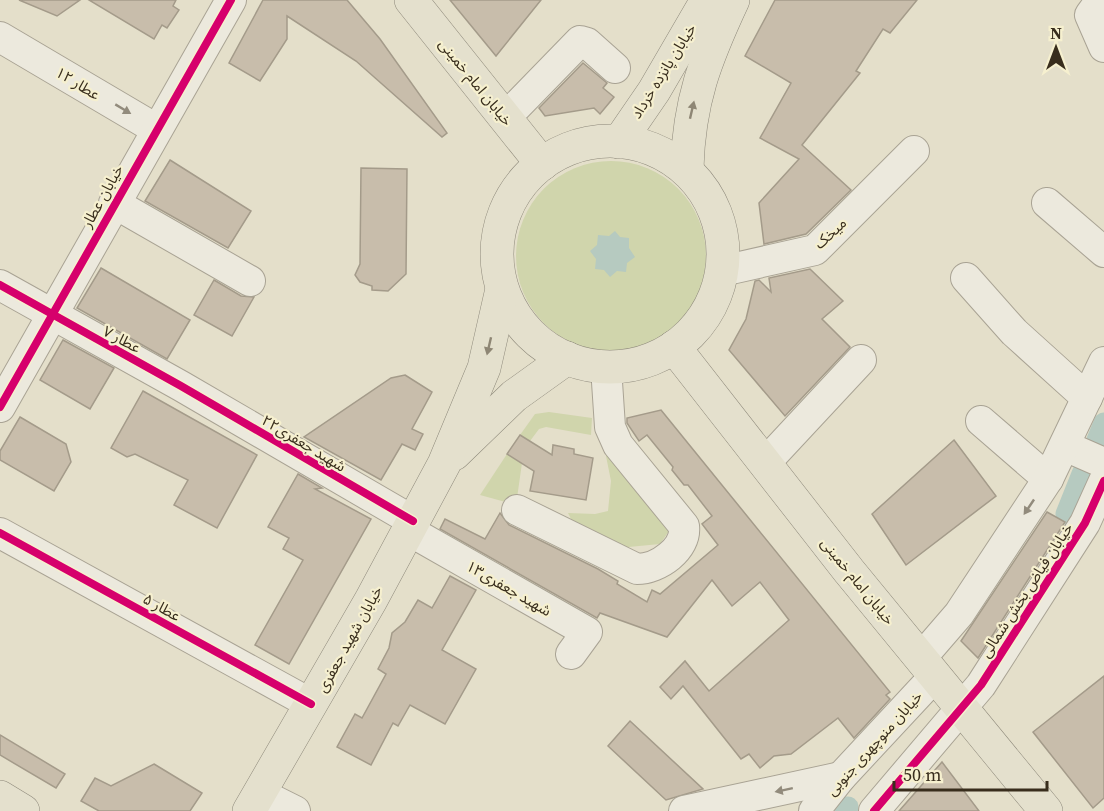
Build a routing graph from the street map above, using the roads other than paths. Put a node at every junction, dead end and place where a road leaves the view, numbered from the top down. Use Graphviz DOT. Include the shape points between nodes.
graph roads {
  1 [pos="231,0"];
  2 [pos="411,0"];
  3 [pos="1101,0"];
  4 [pos="708,2"];
  5 [pos="0,37"];
  6 [pos="1104,47"];
  7 [pos="615,68"];
  8 [pos="505,118"];
  9 [pos="156,129"];
  10 [pos="619,142"];
  11 [pos="914,151"];
  12 [pos="542,164"];
  13 [pos="687,168"];
  14 [pos="114,203"];
  15 [pos="1047,203"];
  16 [pos="1104,252"];
  17 [pos="722,271"];
  18 [pos="966,278"];
  19 [pos="250,281"];
  20 [pos="0,285"];
  21 [pos="502,289"];
  22 [pos="50,315"];
  23 [pos="674,347"];
  24 [pos="567,358"];
  25 [pos="861,360"];
  26 [pos="1104,362"];
  27 [pos="606,367"];
  28 [pos="181,386"];
  29 [pos="1087,398"];
  30 [pos="0,406"];
  31 [pos="981,421"];
  32 [pos="1065,446"];
  33 [pos="765,463"];
  34 [pos="1104,463"];
  35 [pos="444,464"];
  36 [pos="1048,478"];
  37 [pos="1104,481"];
  38 [pos="517,510"];
  39 [pos="411,525"];
  40 [pos="1095,532"];
  41 [pos="0,533"];
  42 [pos="571,654"];
  43 [pos="928,667"];
  44 [pos="311,704"];
  45 [pos="961,707"];
  46 [pos="841,777"];
  47 [pos="0,797"];
  48 [pos="254,802"];
  49 [pos="23,811"];
  50 [pos="295,811"];
  51 [pos="684,811"];
  52 [pos="814,811"];
  53 [pos="874,811"];
  54 [pos="1046,811"];
  1 -- 9 [label="street, خیابان عطار"];
  2 -- 8 [label="main road, خیابان امام خمینی"];
  3 -- 6 [label="street" via="1090,15"];
  4 -- 10 [label="main road, خیابان پانزده خرداد"];
  13 -- 4 [label="main road, خیابان پانزده خرداد, one-way" via="688,128 714,42"];
  5 -- 9 [label="street, عطار ۱۲, one-way"];
  7 -- 8 [label="street" via="588,43 575,44"];
  8 -- 12 [label="main road, خیابان امام خمینی"];
  9 -- 14 [label="street, خیابان عطار"];
  10 -- 12 [label="main road" via="591,143 565,150"];
  10 -- 13 [label="main road" via="645,147"];
  11 -- 17 [label="street, میخک" via="815,250"];
  12 -- 21 [label="main road" via="521,184 507,207 498,234"];
  13 -- 17 [label="main road" via="712,206 722,238"];
  14 -- 19 [label="street"];
  14 -- 22 [label="street, خیابان عطار"];
  15 -- 16 [label="street"];
  17 -- 23 [label="main road" via="697,327"];
  18 -- 29 [label="street" via="1014,332"];
  20 -- 22 [label="street, عطار ۷"];
  21 -- 24 [label="main road" via="515,316 536,340"];
  21 -- 35 [label="main road, خیابان شهید جعفری, one-way" via="484,368"];
  22 -- 28 [label="street, عطار ۷"];
  22 -- 30 [label="street, خیابان عطار"];
  23 -- 27 [label="main road" via="653,359"];
  23 -- 33 [label="main road, خیابان امام خمینی"];
  24 -- 27 [label="main road"];
  24 -- 35 [label="main road, خیابان شهید جعفری" via="514,396"];
  25 -- 33 [label="street"];
  26 -- 29 [label="street"];
  27 -- 38 [label="street" via="610,428 618,445 684,526 681,545 651,569 637,569"];
  28 -- 39 [label="street, شهید جعفری۲۲"];
  29 -- 32 [label="street"];
  31 -- 36 [label="street"];
  32 -- 34 [label="street"];
  32 -- 36 [label="street"];
  33 -- 43 [label="main road, خیابان امام خمینی"];
  35 -- 39 [label="main road, خیابان شهید جعفری"];
  36 -- 43 [label="street, one-way" via="958,614"];
  37 -- 40 [label="street, خیابان فیاض بخش شمالی"];
  39 -- 42 [label="street, شهید جعفری۱۳" via="587,632"];
  39 -- 44 [label="main road, خیابان شهید جعفری"];
  40 -- 45 [label="street, خیابان فیاض بخش شمالی"];
  41 -- 44 [label="street, عطار ۵"];
  43 -- 45 [label="main road, خیابان امام خمینی"];
  43 -- 46 [label="street, خیابان منوچهری جنوبی"];
  44 -- 48 [label="main road, خیابان شهید جعفری"];
  45 -- 53 [label="street"];
  45 -- 54 [label="main road, خیابان امام خمینی"];
  46 -- 51 [label="street, one-way"];
  46 -- 52 [label="street, خیابان منوچهری جنوبی"];
  47 -- 49 [label="main road"];
  48 -- 50 [label="street"];
}
